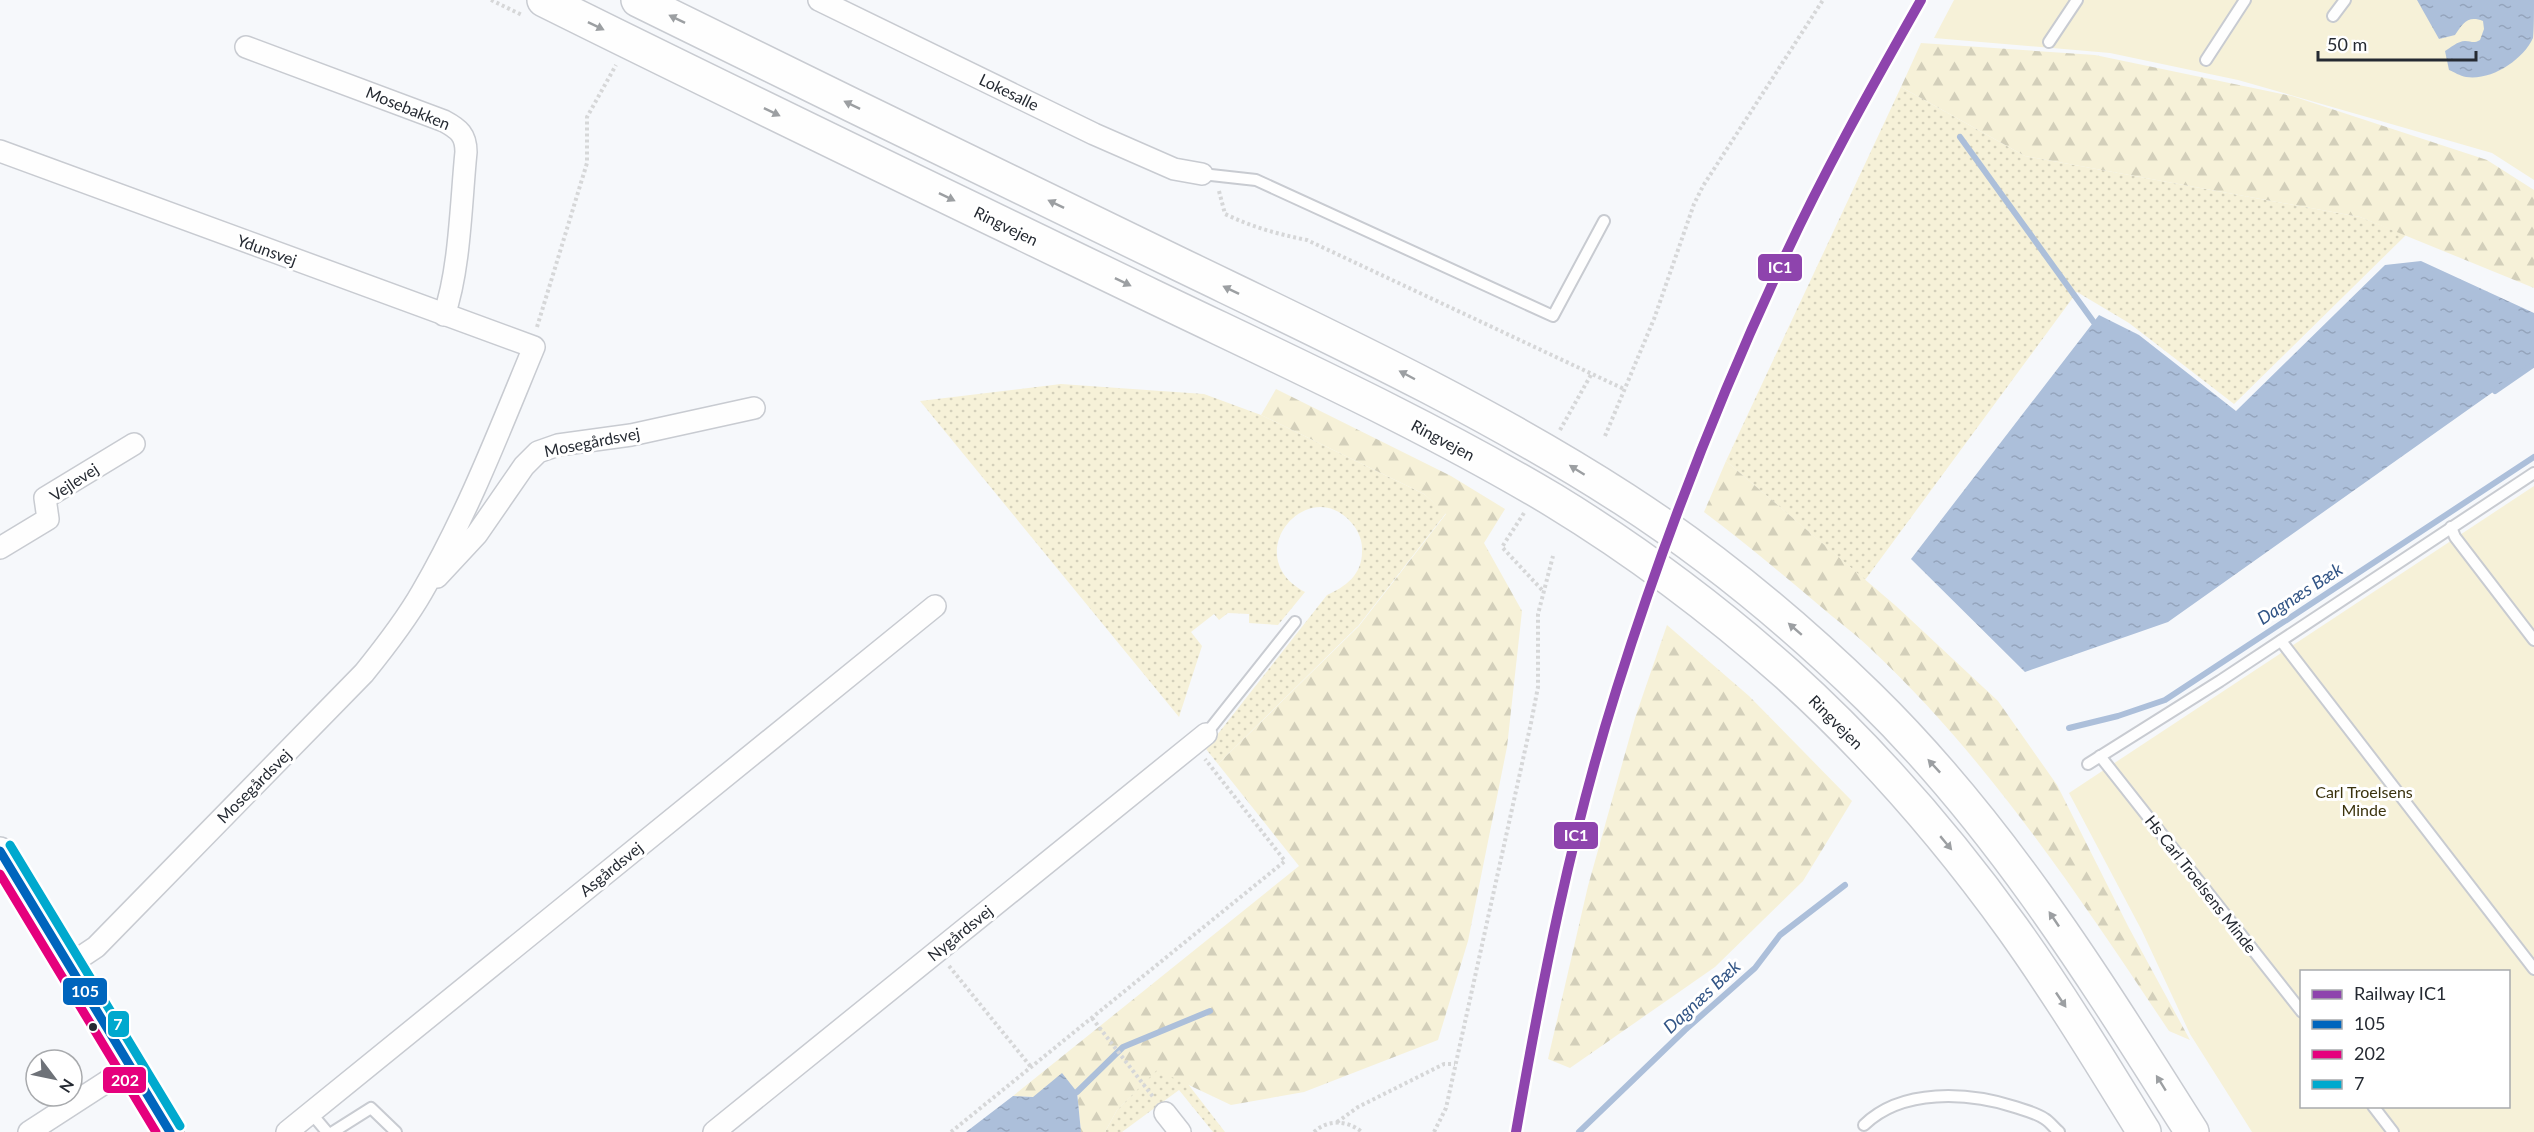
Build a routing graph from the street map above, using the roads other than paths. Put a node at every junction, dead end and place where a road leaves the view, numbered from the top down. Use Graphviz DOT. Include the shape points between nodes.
graph roads {
  1 [pos="544,0"];
  2 [pos="638,0"];
  3 [pos="819,0"];
  4 [pos="2078,0"];
  5 [pos="2245,0"];
  6 [pos="2345,0"];
  7 [pos="2333,16"];
  8 [pos="2049,42"];
  9 [pos="246,47"];
  10 [pos="2206,60"];
  11 [pos="0,151"];
  12 [pos="1208,175"];
  13 [pos="1604,221"];
  14 [pos="444,315"];
  15 [pos="532,346"];
  16 [pos="754,408"];
  17 [pos="134,444"];
  18 [pos="2534,473"];
  19 [pos="2451,527"];
  20 [pos="0,548"];
  21 [pos="422,592"];
  22 [pos="935,606"];
  23 [pos="1295,622"];
  24 [pos="2281,640"];
  25 [pos="2534,640"];
  26 [pos="1199,739"];
  27 [pos="2100,756"];
  28 [pos="2088,764"];
  29 [pos="0,851"];
  30 [pos="69,964"];
  31 [pos="2534,969"];
  32 [pos="2300,1011"];
  33 [pos="131,1066"];
  34 [pos="2374,1108"];
  35 [pos="310,1113"];
  36 [pos="1165,1113"];
  37 [pos="1864,1125"];
  38 [pos="28,1132"];
  39 [pos="170,1132"];
  40 [pos="287,1132"];
  41 [pos="327,1132"];
  42 [pos="333,1132"];
  43 [pos="396,1132"];
  44 [pos="714,1132"];
  45 [pos="1180,1132"];
  46 [pos="2059,1132"];
  47 [pos="2144,1132"];
  48 [pos="2192,1132"];
  49 [pos="2393,1132"];
  1 -- 47 [label="main road, Ringvejen, one-way" via="1378,406 1554,501 1694,597 1787,674 1861,746 1928,821 2013,930"];
  48 -- 2 [label="main road, one-way" via="2103,990 2038,896 1947,779 1801,634 1708,559 1627,501 1527,440 1393,368"];
  3 -- 12 [label="street, Lokesalle" via="1094,134 1174,169"];
  4 -- 8 [label="lane"];
  5 -- 10 [label="lane"];
  6 -- 7 [label="lane"];
  9 -- 14 [label="street, Mosebakken" via="459,129 466,152 453,274"];
  11 -- 14 [label="street, Ydunsvej"];
  12 -- 13 [label="lane" via="1256,180 1553,316"];
  14 -- 15 [label="street, Ydunsvej"];
  15 -- 21 [label="street, Mosegårdsvej" via="485,462"];
  16 -- 21 [label="street, Mosegårdsvej" via="538,452 477,534"];
  17 -- 20 [label="street, Vejlevej" via="45,498 48,519"];
  18 -- 19 [label="lane"];
  19 -- 24 [label="lane"];
  19 -- 25 [label="lane"];
  21 -- 30 [label="street, Mosegårdsvej" via="364,674 96,947"];
  22 -- 35 [label="street, Asgårdsvej"];
  23 -- 26 [label="lane"];
  24 -- 27 [label="lane"];
  24 -- 31 [label="lane"];
  26 -- 44 [label="street, Nygårdsvej"];
  27 -- 28 [label="lane"];
  27 -- 32 [label="lane, Hs Carl Troelsens Minde"];
  29 -- 30 [label="street"];
  30 -- 33 [label="street"];
  33 -- 38 [label="street"];
  33 -- 39 [label="street"];
  34 -- 49 [label="lane"];
  35 -- 40 [label="street, Asgårdsvej"];
  35 -- 41 [label="lane"];
  36 -- 45 [label="street"];
  37 -- 46 [label="lane" via="1875,1114 1895,1105 1955,1096 2022,1109 2045,1119"];
  42 -- 43 [label="lane" via="370,1108"];
}
